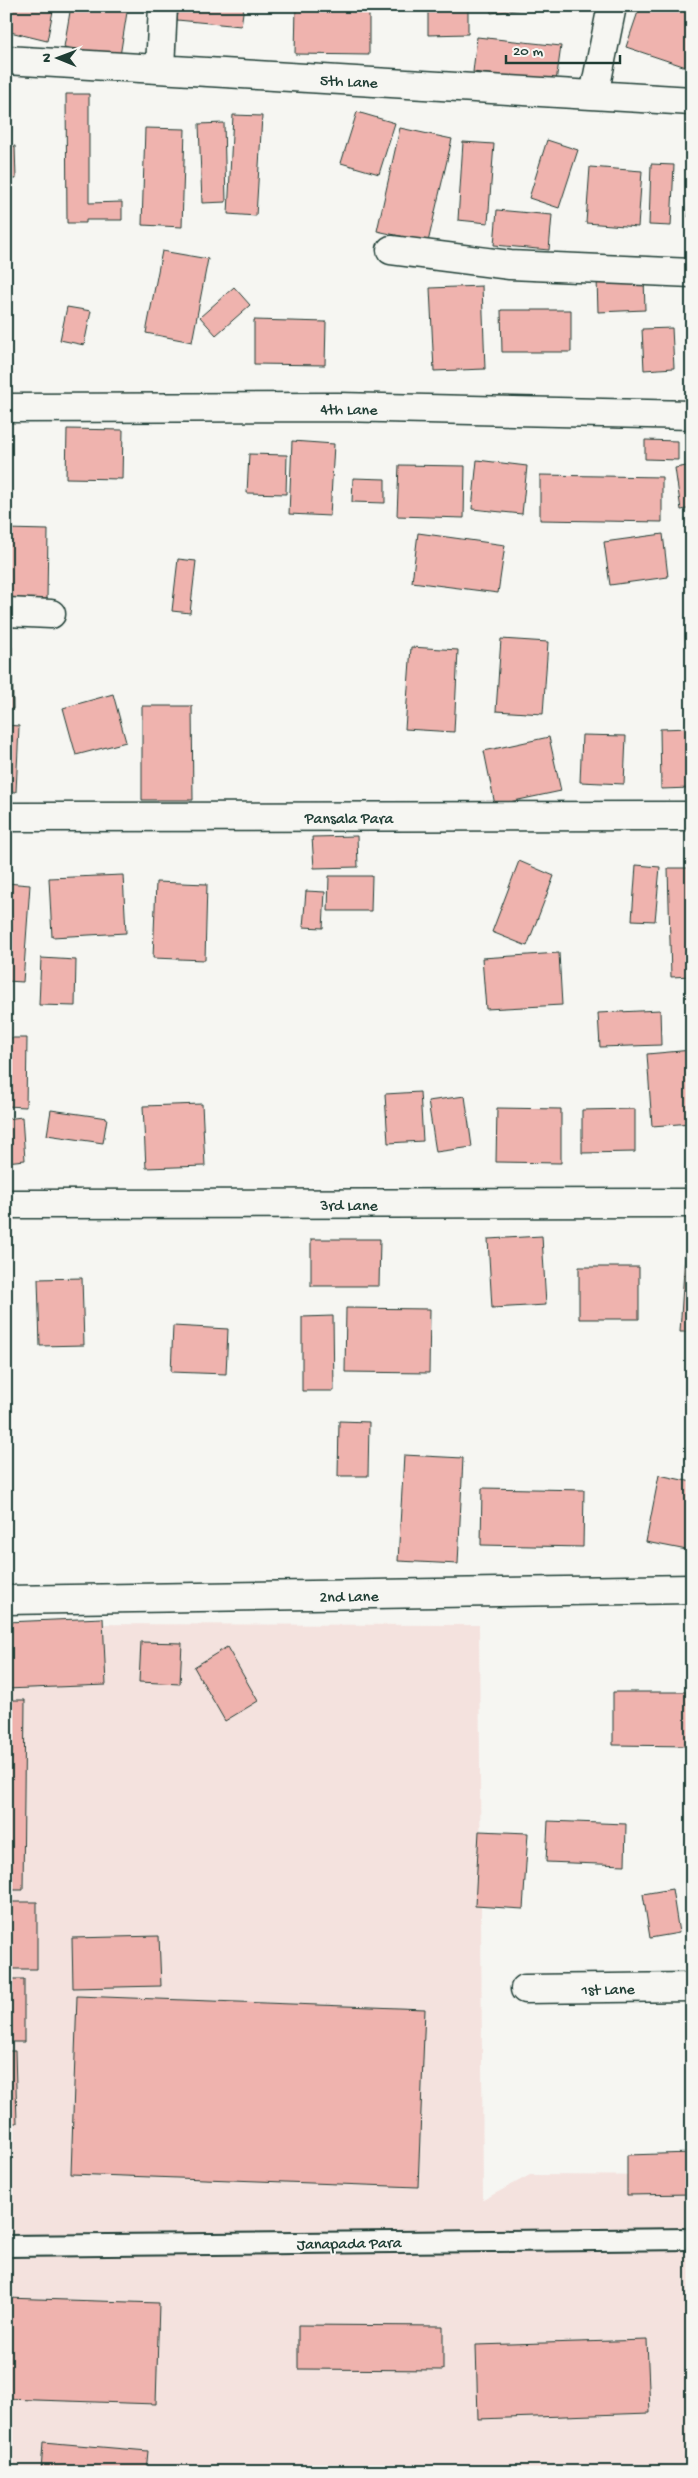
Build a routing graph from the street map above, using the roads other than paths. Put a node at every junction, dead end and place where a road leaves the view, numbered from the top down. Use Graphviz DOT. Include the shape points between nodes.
graph roads {
  1 [pos="162,6"];
  2 [pos="612,6"];
  3 [pos="6,60"];
  4 [pos="160,68"];
  5 [pos="594,95"];
  6 [pos="692,101"];
  7 [pos="391,250"];
  8 [pos="692,273"];
  9 [pos="6,408"];
  10 [pos="692,415"];
  11 [pos="6,612"];
  12 [pos="51,614"];
  13 [pos="692,816"];
  14 [pos="6,817"];
  15 [pos="692,1203"];
  16 [pos="6,1204"];
  17 [pos="692,1589"];
  18 [pos="6,1600"];
  19 [pos="692,1987"];
  20 [pos="525,1989"];
  21 [pos="692,2239"];
  22 [pos="6,2246"];
  1 -- 4 [label="street"];
  2 -- 5 [label="street"];
  3 -- 4 [label="street, 5th Lane"];
  4 -- 5 [label="street, 5th Lane"];
  5 -- 6 [label="street, 5th Lane"];
  7 -- 8 [label="street" via="510,265"];
  9 -- 10 [label="street, 4th Lane" via="338,407"];
  11 -- 12 [label="street"];
  13 -- 14 [label="street, Pansala Para"];
  15 -- 16 [label="street, 3rd Lane"];
  17 -- 18 [label="street, 2nd Lane"];
  19 -- 20 [label="street, 1st Lane"];
  21 -- 22 [label="lane, Janapada Para"];
}
